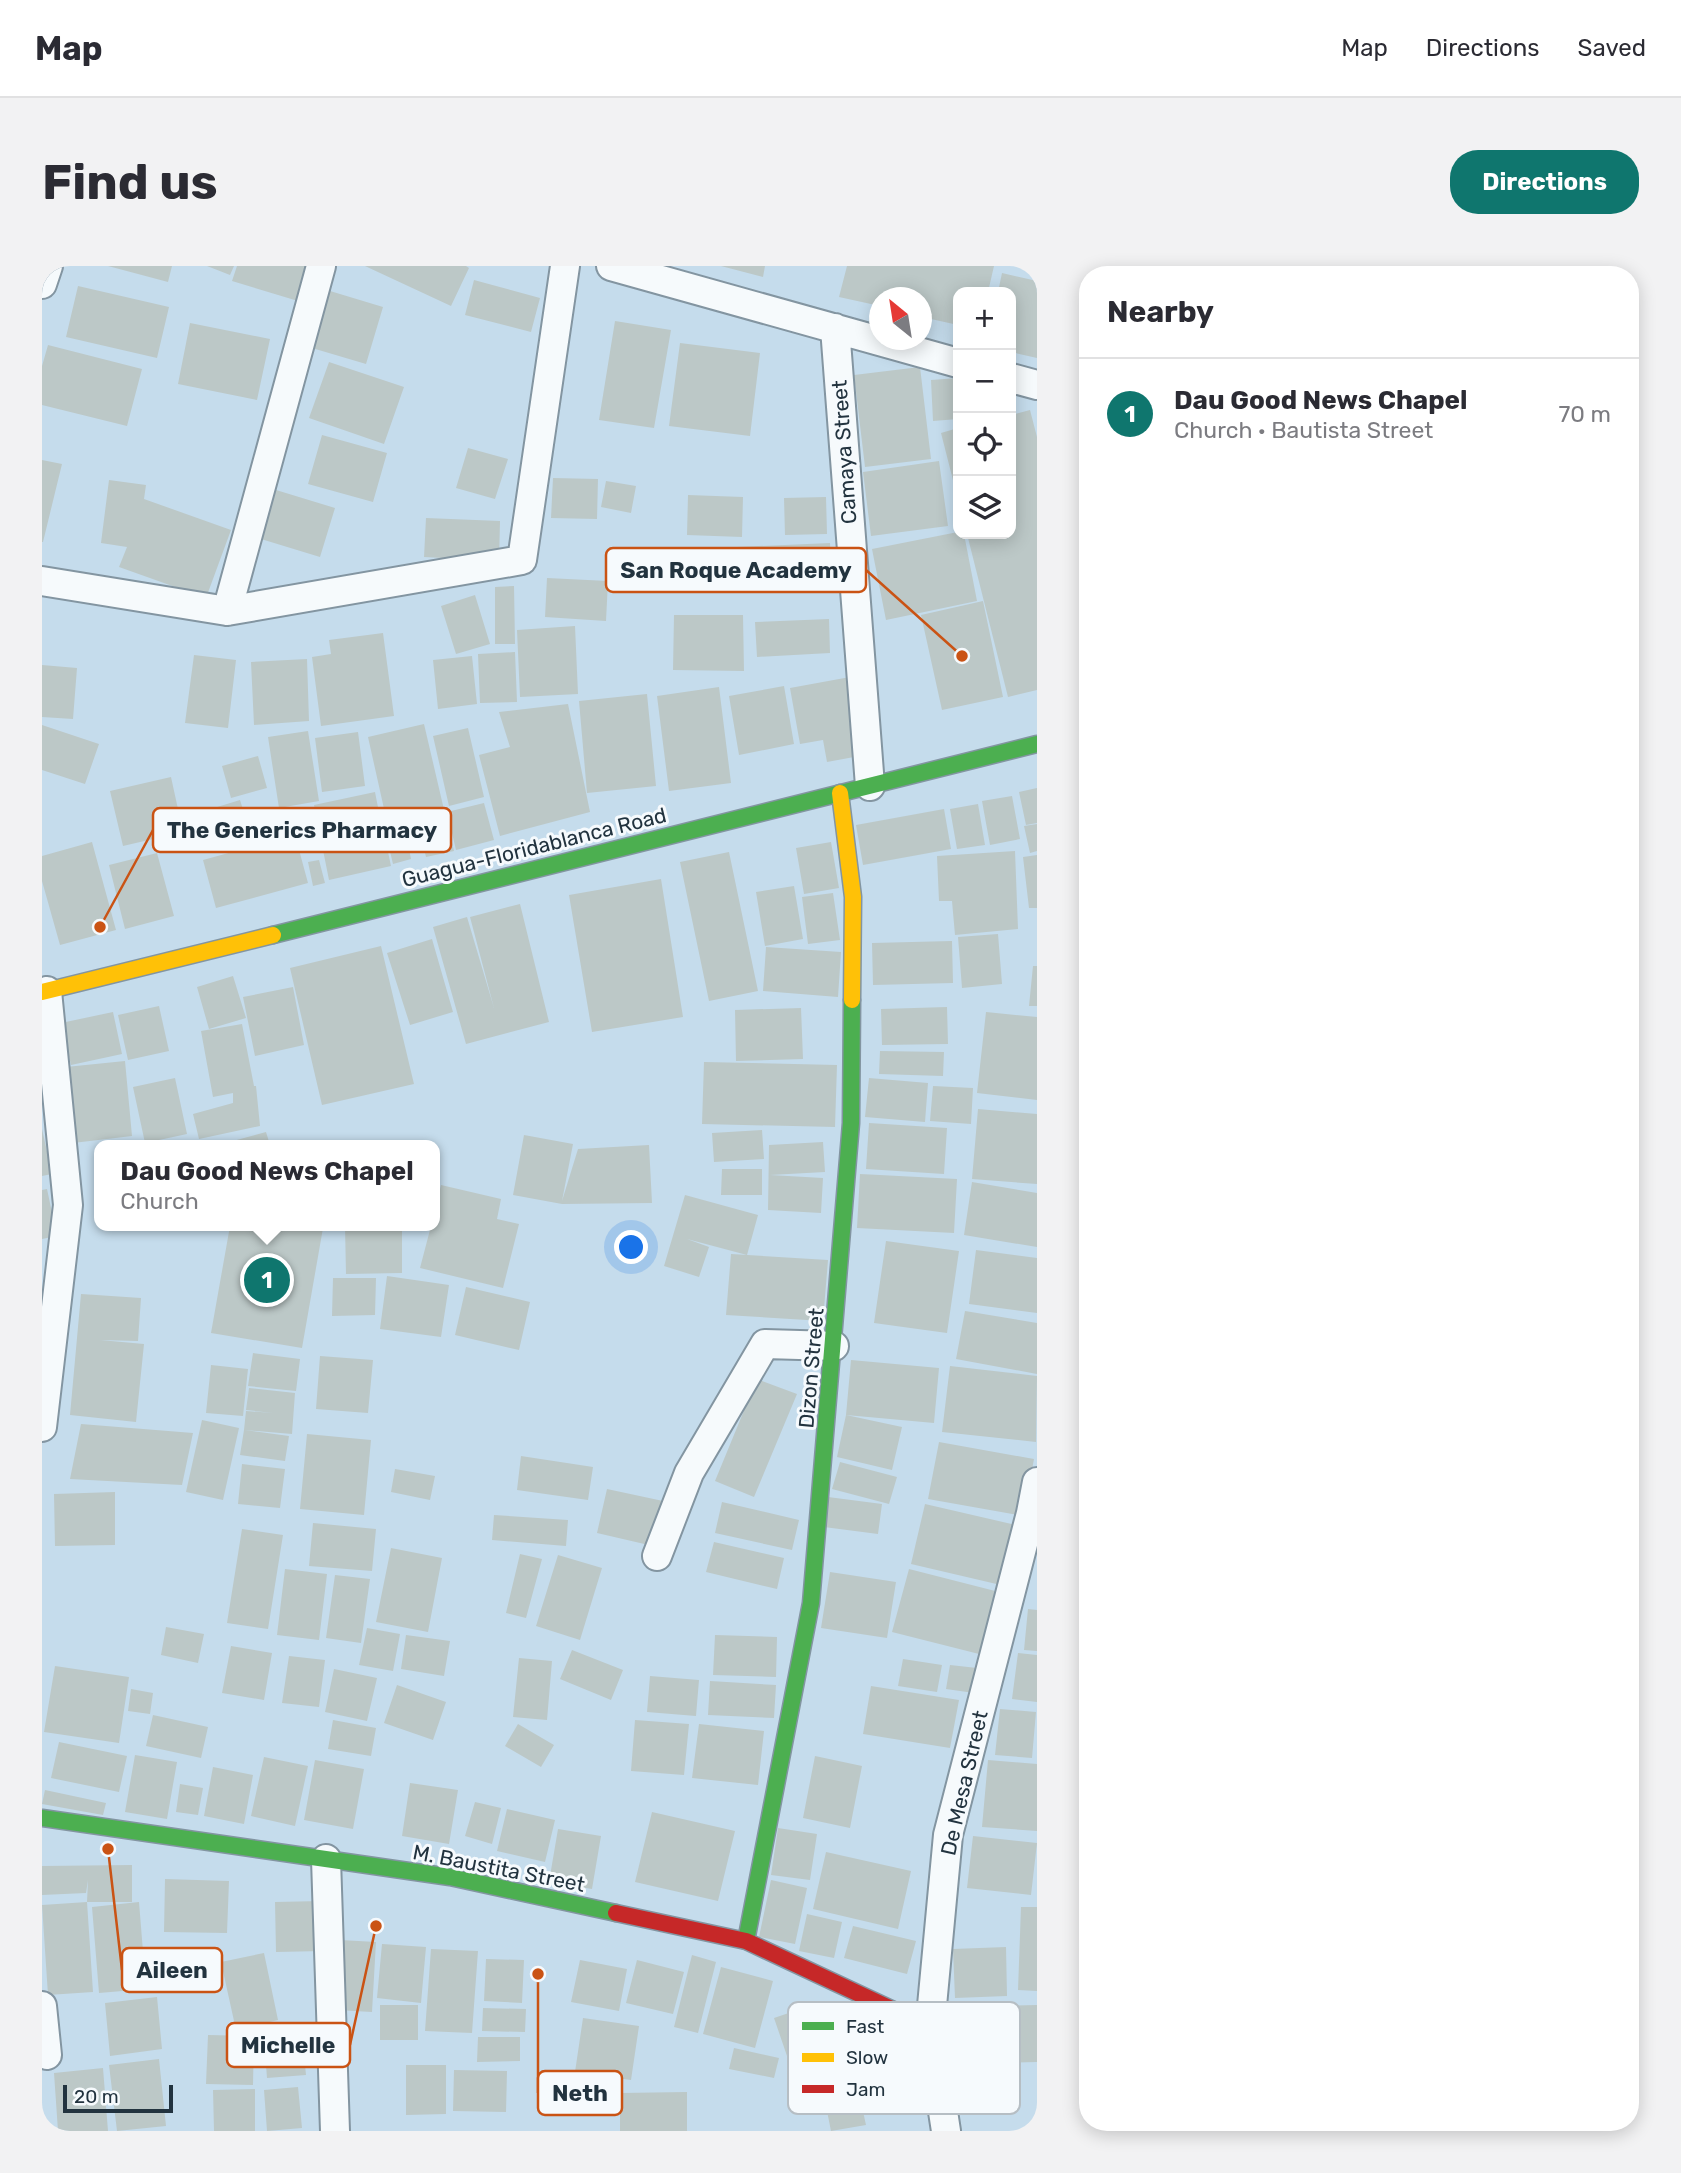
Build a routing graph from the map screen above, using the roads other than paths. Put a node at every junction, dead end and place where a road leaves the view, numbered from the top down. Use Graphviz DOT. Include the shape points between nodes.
graph roads {
  1 [pos="48,266"];
  2 [pos="321,266"];
  3 [pos="565,266"];
  4 [pos="611,266"];
  5 [pos="42,284"];
  6 [pos="835,328"];
  7 [pos="953,362"];
  8 [pos="1016,379"];
  9 [pos="1037,385"];
  10 [pos="42,581"];
  11 [pos="227,611"];
  12 [pos="1037,744"];
  13 [pos="870,786"];
  14 [pos="840,793"];
  15 [pos="45,991"];
  16 [pos="834,1346"];
  17 [pos="42,1427"];
  18 [pos="1037,1482"];
  19 [pos="1034,1513"];
  20 [pos="657,1556"];
  21 [pos="42,1818"];
  22 [pos="326,1860"];
  23 [pos="746,1941"];
  24 [pos="877,2002"];
  25 [pos="932,2002"];
  26 [pos="42,2006"];
  27 [pos="47,2055"];
  28 [pos="335,2131"];
  1 -- 5 [label="street"];
  2 -- 11 [label="street"];
  3 -- 11 [label="street" via="523,560"];
  4 -- 6 [label="street"];
  6 -- 7 [label="street"];
  6 -- 13 [label="street, Camaya Street"];
  8 -- 9 [label="street"];
  10 -- 11 [label="street"];
  12 -- 13 [label="street, Guagua-Floridablanca Road"];
  13 -- 14 [label="street, Guagua-Floridablanca Road"];
  14 -- 15 [label="street, Guagua-Floridablanca Road"];
  14 -- 16 [label="street, Dizon Street" via="853,897 852,1123"];
  15 -- 17 [label="street" via="68,1205"];
  16 -- 20 [label="street" via="765,1344 689,1473"];
  16 -- 23 [label="street, Dizon Street" via="811,1603"];
  18 -- 19 [label="street, De Mesa Street"];
  19 -- 25 [label="street, De Mesa Street" via="948,1835"];
  21 -- 22 [label="street, M. Baustita Street"];
  22 -- 23 [label="street, M. Baustita Street" via="450,1877"];
  22 -- 28 [label="street"];
  23 -- 24 [label="street, M. Baustita Street"];
  26 -- 27 [label="street"];
}
